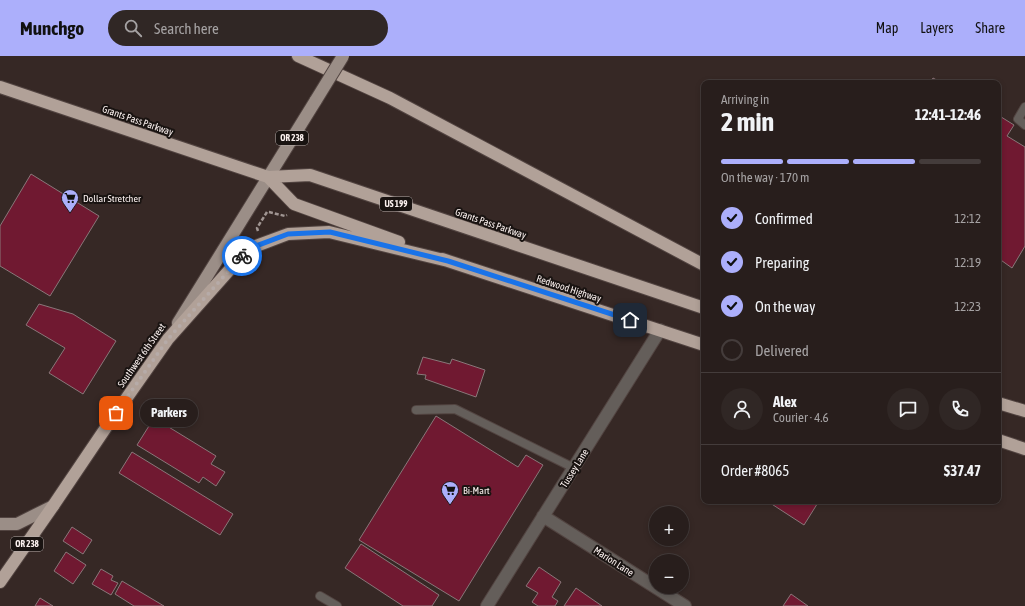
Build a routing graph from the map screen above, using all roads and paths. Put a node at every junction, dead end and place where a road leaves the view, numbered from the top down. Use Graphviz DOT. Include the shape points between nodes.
graph roads {
  1 [pos="298,56"];
  2 [pos="343,56"];
  3 [pos="0,87"];
  4 [pos="1025,107"];
  5 [pos="1025,125"];
  6 [pos="268,177"];
  7 [pos="288,215"];
  8 [pos="258,232"];
  9 [pos="448,261"];
  10 [pos="701,262"];
  11 [pos="701,307"];
  12 [pos="660,330"];
  13 [pos="168,339"];
  14 [pos="701,344"];
  15 [pos="1001,404"];
  16 [pos="416,410"];
  17 [pos="1025,411"];
  18 [pos="1001,441"];
  19 [pos="1025,449"];
  20 [pos="574,468"];
  21 [pos="53,506"];
  22 [pos="543,516"];
  23 [pos="0,524"];
  24 [pos="0,582"];
  25 [pos="320,596"];
  26 [pos="337,606"];
  27 [pos="487,606"];
  28 [pos="685,606"];
  1 -- 10 [label="highway" via="390,98"];
  2 -- 6 [label="main road, OR 238, bridge"];
  3 -- 6 [label="highway, Grants Pass Parkway / US 199"];
  4 -- 5 [label="lane" via="1018,119"];
  6 -- 9 [label="highway, Grants Pass Parkway / US 199" via="294,204"];
  6 -- 11 [label="highway, Grants Pass Parkway / US 199" via="310,175"];
  6 -- 13 [label="main road, Southwest 6th Street / OR 238"];
  7 -- 8 [label="path" via="267,212 257,228"];
  9 -- 12 [label="highway, Redwood Highway / US 199"];
  9 -- 13 [label="highway" via="330,232 288,234 248,249"];
  12 -- 14 [label="highway, Redwood Highway / US 199"];
  12 -- 20 [label="street, Tussey Lane"];
  13 -- 21 [label="highway, Southwest 6th Street / OR 238"];
  15 -- 17 [label="highway"];
  16 -- 20 [label="lane" via="455,409"];
  18 -- 19 [label="highway"];
  20 -- 22 [label="street, Tussey Lane"];
  21 -- 23 [label="main road" via="18,524"];
  21 -- 24 [label="highway, Southwest 6th Street / OR 238"];
  22 -- 27 [label="street, Tussey Lane"];
  22 -- 28 [label="street, Marion Lane"];
  25 -- 26 [label="lane"];
}
